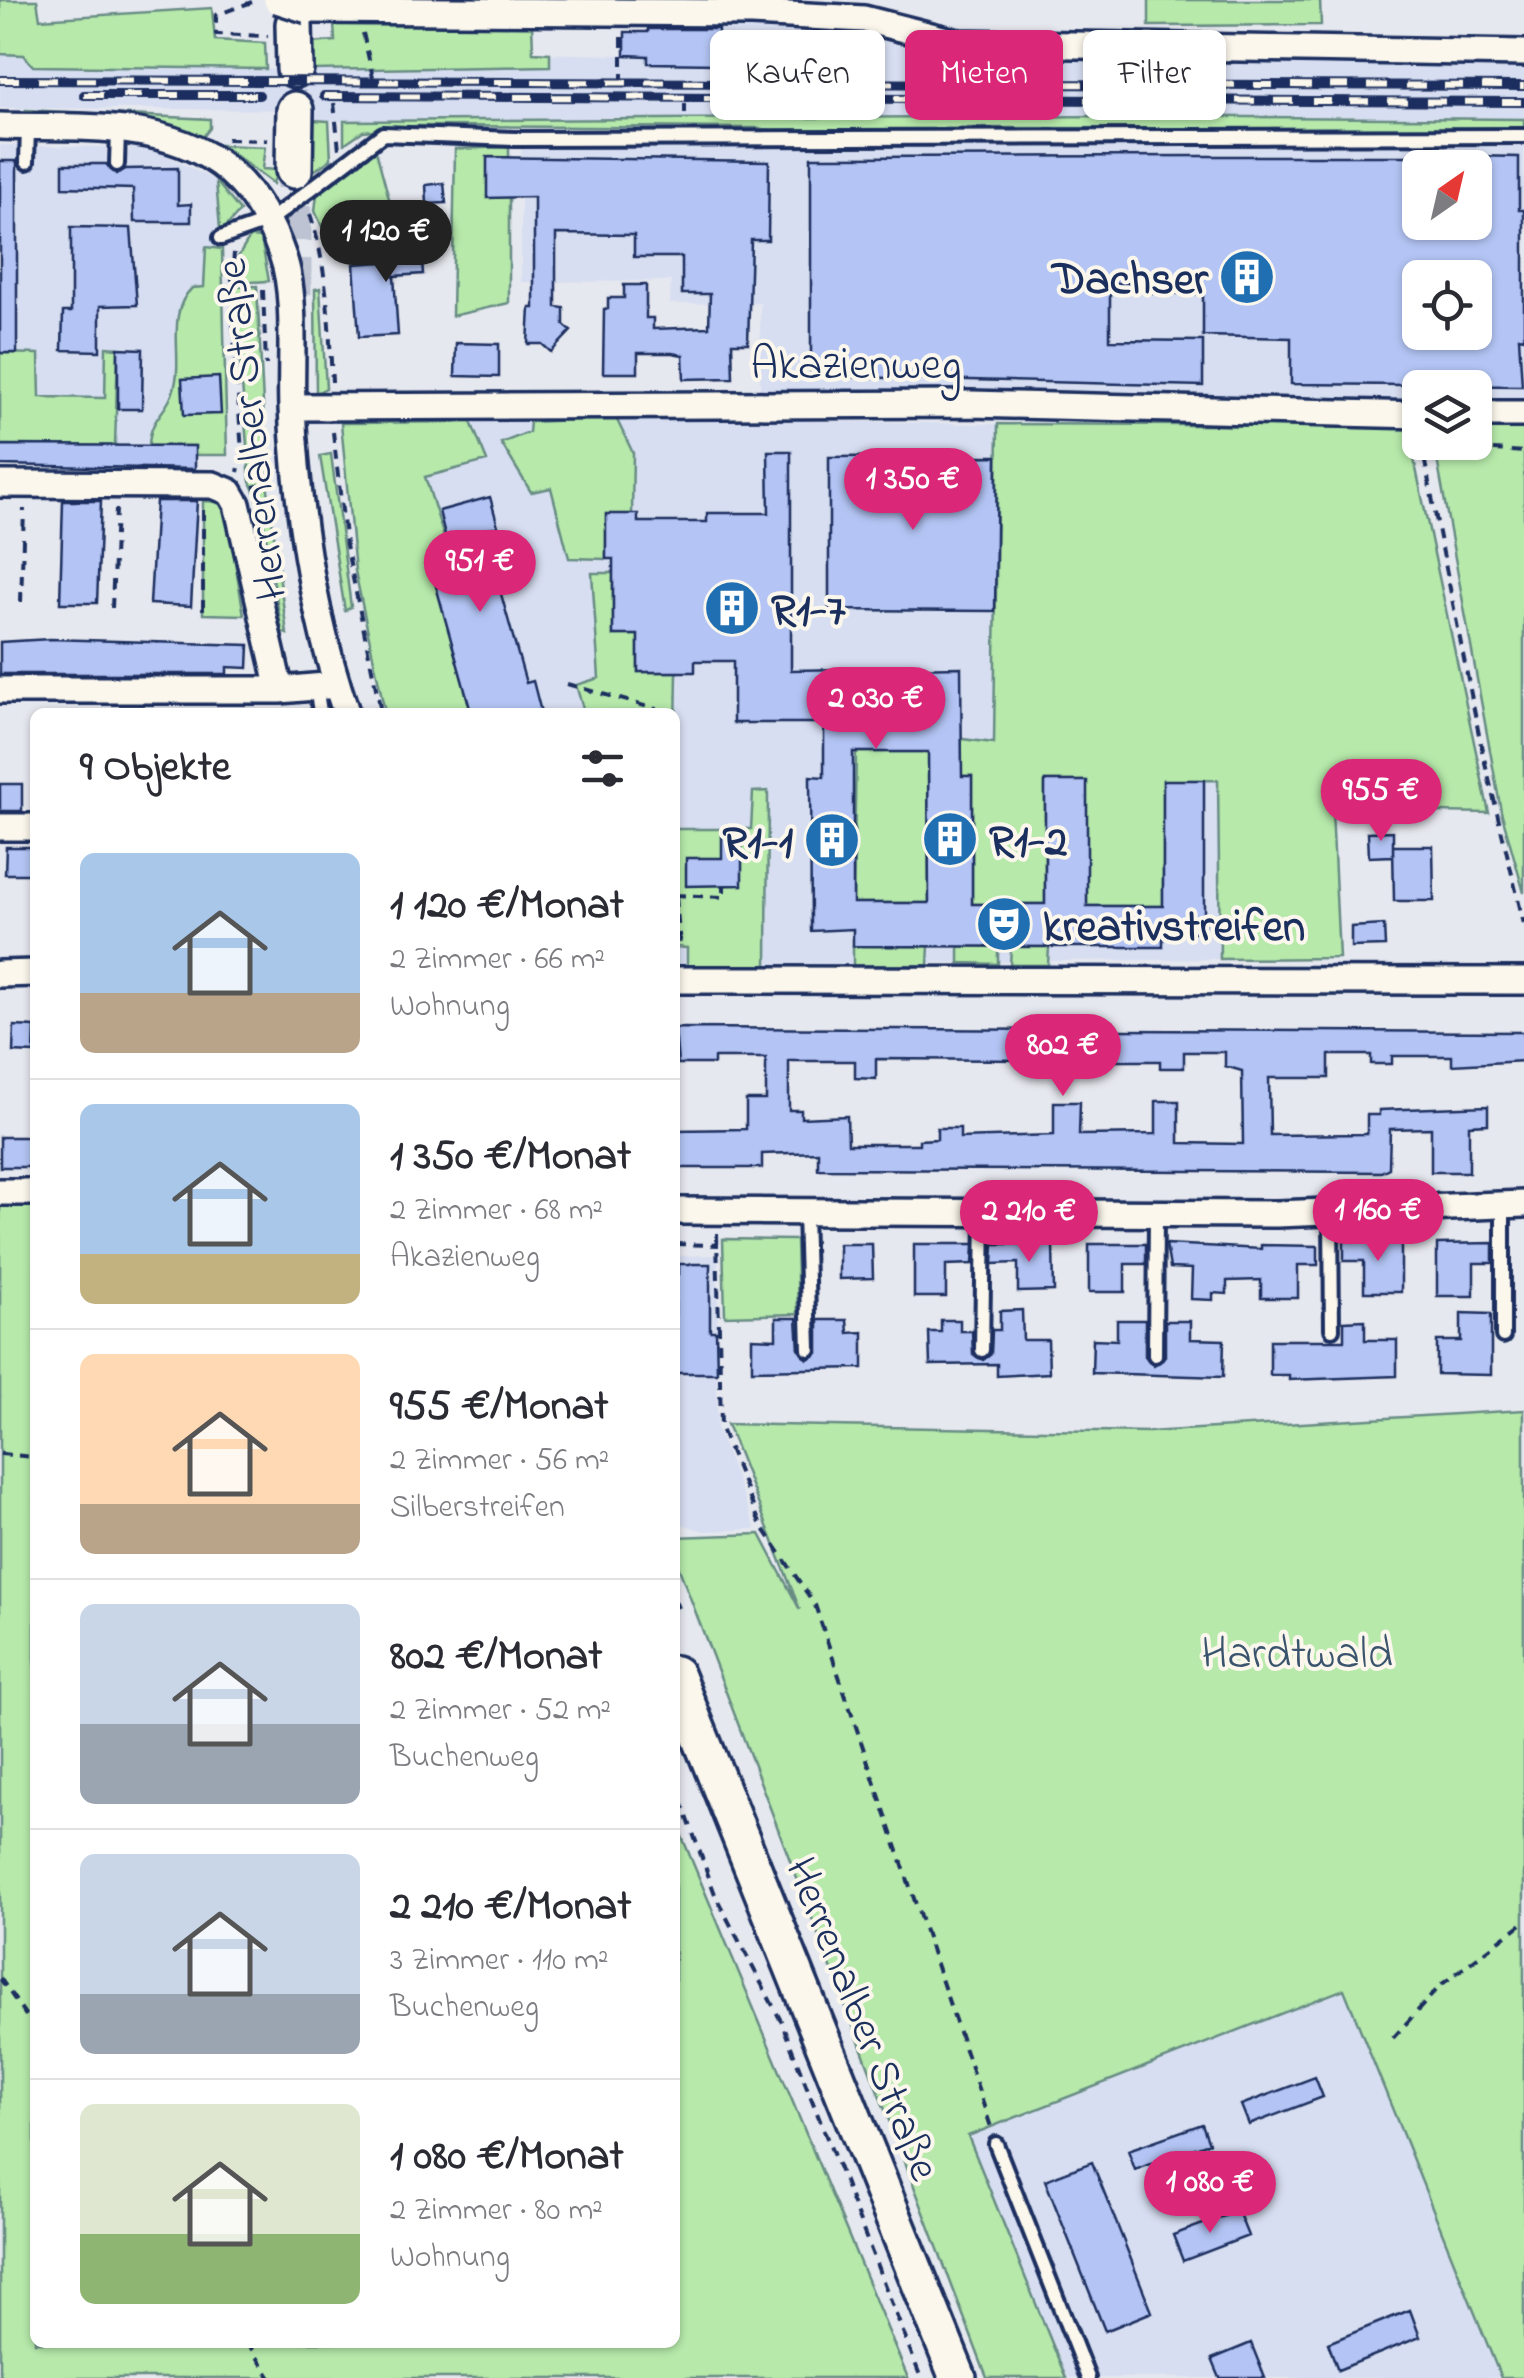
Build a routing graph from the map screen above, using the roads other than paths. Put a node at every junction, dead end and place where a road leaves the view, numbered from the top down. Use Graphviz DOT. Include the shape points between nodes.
graph roads {
  1 [pos="751,7"];
  2 [pos="865,9"];
  3 [pos="288,18"];
  4 [pos="1524,53"];
  5 [pos="294,69"];
  6 [pos="294,110"];
  7 [pos="0,126"];
  8 [pos="28,127"];
  9 [pos="118,130"];
  10 [pos="1524,136"];
  11 [pos="27,162"];
  12 [pos="117,164"];
  13 [pos="299,182"];
  14 [pos="269,222"];
  15 [pos="221,238"];
  16 [pos="292,407"];
  17 [pos="1492,414"];
  18 [pos="1524,414"];
  19 [pos="1402,415"];
  20 [pos="12,484"];
  21 [pos="326,686"];
  22 [pos="0,690"];
  23 [pos="280,690"];
  24 [pos="321,708"];
  25 [pos="343,708"];
  26 [pos="0,827"];
  27 [pos="30,827"];
  28 [pos="0,974"];
  29 [pos="30,974"];
  30 [pos="680,980"];
  31 [pos="1524,982"];
  32 [pos="0,1192"];
  33 [pos="30,1192"];
  34 [pos="1514,1204"];
  35 [pos="680,1211"];
  36 [pos="1331,1212"];
  37 [pos="805,1213"];
  38 [pos="1156,1214"];
  39 [pos="984,1215"];
  40 [pos="1332,1330"];
  41 [pos="1503,1336"];
  42 [pos="809,1349"];
  43 [pos="982,1350"];
  44 [pos="1155,1356"];
  45 [pos="680,1694"];
  46 [pos="680,1751"];
  47 [pos="718,1783"];
  48 [pos="996,2144"];
  49 [pos="958,2378"];
  50 [pos="1088,2378"];
  1 -- 2 [label="street"];
  1 -- 3 [label="street" via="357,11"];
  2 -- 4 [label="street" via="960,44"];
  3 -- 5 [label="main road"];
  6 -- 13 [label="main road"];
  7 -- 8 [label="street, Herrenalber Straße"];
  8 -- 9 [label="street, Herrenalber Straße" via="58,137"];
  8 -- 11 [label="lane"];
  9 -- 12 [label="lane"];
  9 -- 14 [label="street, Herrenalber Straße" via="154,135 206,155 239,179"];
  10 -- 13 [label="lane" via="383,134"];
  13 -- 14 [label="lane"];
  14 -- 15 [label="lane"];
  14 -- 16 [label="street, Herrenalber Straße" via="285,261"];
  16 -- 19 [label="street, Akazienweg" via="972,404"];
  16 -- 21 [label="street, Herrenalber Straße"];
  17 -- 18 [label="street"];
  20 -- 23 [label="street" via="202,485 230,492"];
  21 -- 23 [label="street"];
  21 -- 24 [label="lane"];
  21 -- 25 [label="street, Herrenalber Straße"];
  22 -- 23 [label="street"];
  26 -- 27 [label="street"];
  28 -- 29 [label="street"];
  30 -- 31 [label="street"];
  32 -- 33 [label="street"];
  34 -- 36 [label="street"];
  34 -- 41 [label="lane"];
  35 -- 37 [label="street"];
  36 -- 38 [label="street"];
  36 -- 40 [label="lane"];
  37 -- 39 [label="street"];
  37 -- 42 [label="lane"];
  38 -- 39 [label="street"];
  38 -- 44 [label="lane"];
  39 -- 43 [label="lane"];
  45 -- 47 [label="main road, Herrenalber Straße"];
  46 -- 47 [label="main road"];
  47 -- 49 [label="main road, Herrenalber Straße"];
  48 -- 50 [label="lane, Herrenalber Straße"];
}
